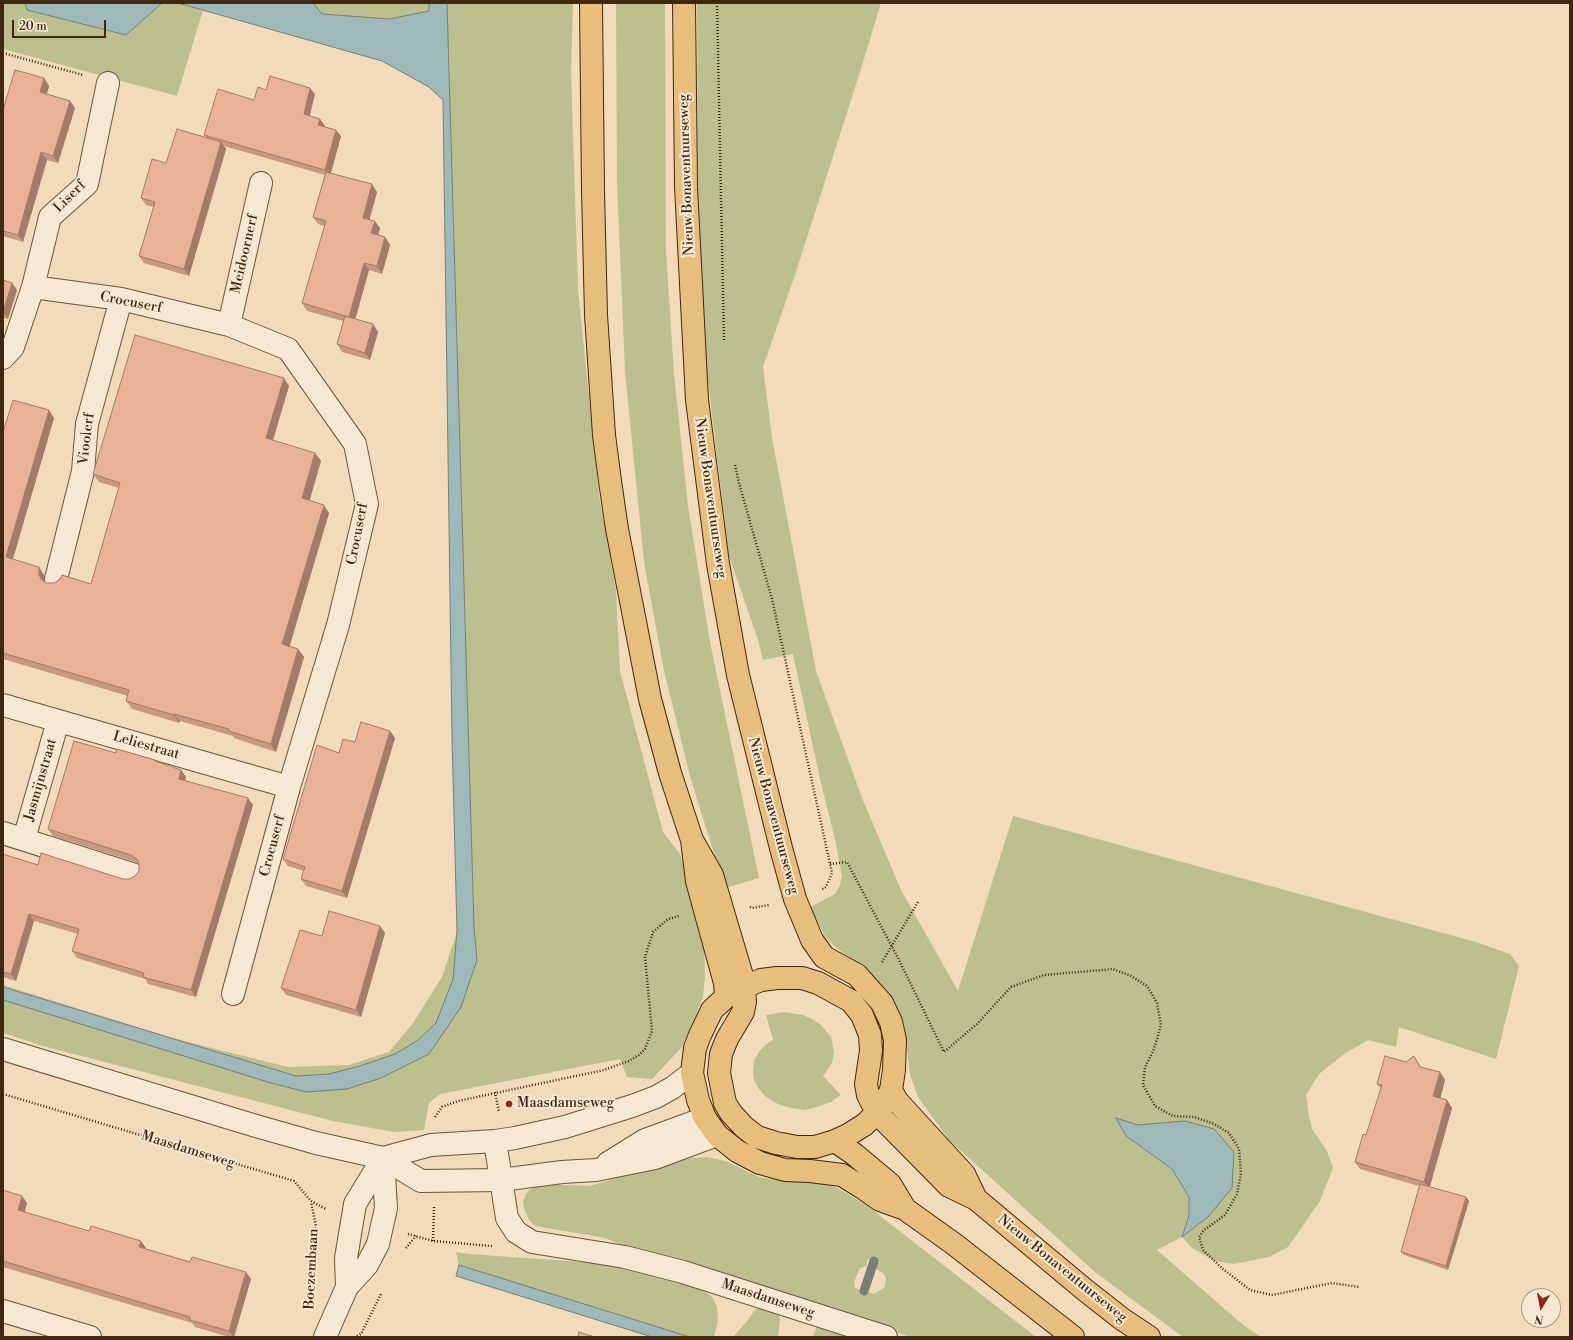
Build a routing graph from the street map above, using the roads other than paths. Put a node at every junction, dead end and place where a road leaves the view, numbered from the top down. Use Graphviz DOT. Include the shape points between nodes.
graph roads {
  1 [pos="591,3"];
  2 [pos="684,3"];
  3 [pos="108,83"];
  4 [pos="261,184"];
  5 [pos="33,287"];
  6 [pos="121,300"];
  7 [pos="228,325"];
  8 [pos="3,358"];
  9 [pos="56,579"];
  10 [pos="3,705"];
  11 [pos="58,721"];
  12 [pos="289,787"];
  13 [pos="3,833"];
  14 [pos="24,839"];
  15 [pos="132,874"];
  16 [pos="735,992"];
  17 [pos="233,994"];
  18 [pos="3,1049"];
  19 [pos="692,1073"];
  20 [pos="891,1090"];
  21 [pos="876,1113"];
  22 [pos="731,1114"];
  23 [pos="705,1118"];
  24 [pos="717,1136"];
  25 [pos="495,1141"];
  26 [pos="835,1141"];
  27 [pos="383,1158"];
  28 [pos="596,1170"];
  29 [pos="501,1180"];
  30 [pos="976,1199"];
  31 [pos="905,1210"];
  32 [pos="347,1287"];
  33 [pos="3,1311"];
  34 [pos="90,1337"];
  35 [pos="325,1337"];
  36 [pos="886,1337"];
  37 [pos="1073,1337"];
  38 [pos="1149,1337"];
  1 -- 16 [label="main road" via="596,315 604,435 617,529 650,699 670,774 692,840 696,881 726,983"];
  2 -- 20 [label="main road, Nieuw Bonaventuurseweg" via="686,187 696,392 718,564 738,675 795,899 812,940 824,957 857,975 882,1002 891,1022 895,1053"];
  3 -- 5 [label="street, Liserf" via="87,184 50,218"];
  4 -- 7 [label="street, Meidoornerf"];
  5 -- 6 [label="street, Crocuserf"];
  5 -- 8 [label="street" via="13,347"];
  6 -- 7 [label="street, Crocuserf"];
  6 -- 9 [label="street, Vioolerf" via="86,424 84,471"];
  7 -- 12 [label="street, Crocuserf" via="288,349 354,444 367,504 338,625"];
  10 -- 11 [label="street, Leliestraat"];
  11 -- 12 [label="street, Leliestraat"];
  11 -- 14 [label="street, Jasmijnstraat"];
  12 -- 17 [label="street, Crocuserf"];
  13 -- 14 [label="street, Jasmijnstraat"];
  14 -- 15 [label="street, Jasmijnstraat"];
  16 -- 19 [label="main road" via="712,1010 695,1048"];
  16 -- 21 [label="main road" via="761,980 802,978 818,983 851,1001 862,1016 870,1035 871,1051 866,1084"];
  16 -- 22 [label="main road" via="745,1002 743,1012 721,1054 719,1073"];
  18 -- 27 [label="street" via="256,1126"];
  19 -- 23 [label="main road"];
  19 -- 25 [label="street" via="672,1088 632,1106 564,1127"];
  20 -- 21 [label="main road"];
  20 -- 30 [label="main road, Nieuw Bonaventuurseweg" via="897,1101 964,1174"];
  21 -- 26 [label="main road" via="864,1125"];
  21 -- 30 [label="main road, Nieuw Bonaventuurseweg" via="949,1186"];
  22 -- 23 [label="main road"];
  22 -- 26 [label="main road" via="757,1137 776,1143 815,1147"];
  23 -- 24 [label="main road"];
  23 -- 28 [label="street" via="645,1140"];
  24 -- 28 [label="street" via="655,1158"];
  24 -- 31 [label="main road" via="760,1163 785,1170 842,1176 880,1200"];
  25 -- 27 [label="street" via="431,1145"];
  25 -- 29 [label="street, Maasdamseweg"];
  26 -- 31 [label="main road" via="890,1184"];
  27 -- 29 [label="street" via="421,1181"];
  27 -- 32 [label="street, Boezembaan" via="355,1204 346,1258"];
  27 -- 32 [label="street, Boezembaan" via="386,1208 383,1227 367,1265"];
  28 -- 29 [label="street"];
  29 -- 36 [label="street, Maasdamseweg" via="507,1218 516,1232 532,1242 625,1257 683,1272"];
  30 -- 38 [label="main road, Nieuw Bonaventuurseweg" via="1110,1310"];
  31 -- 37 [label="main road" via="954,1244"];
  32 -- 35 [label="street, Boezembaan"];
  33 -- 34 [label="street"];
}
